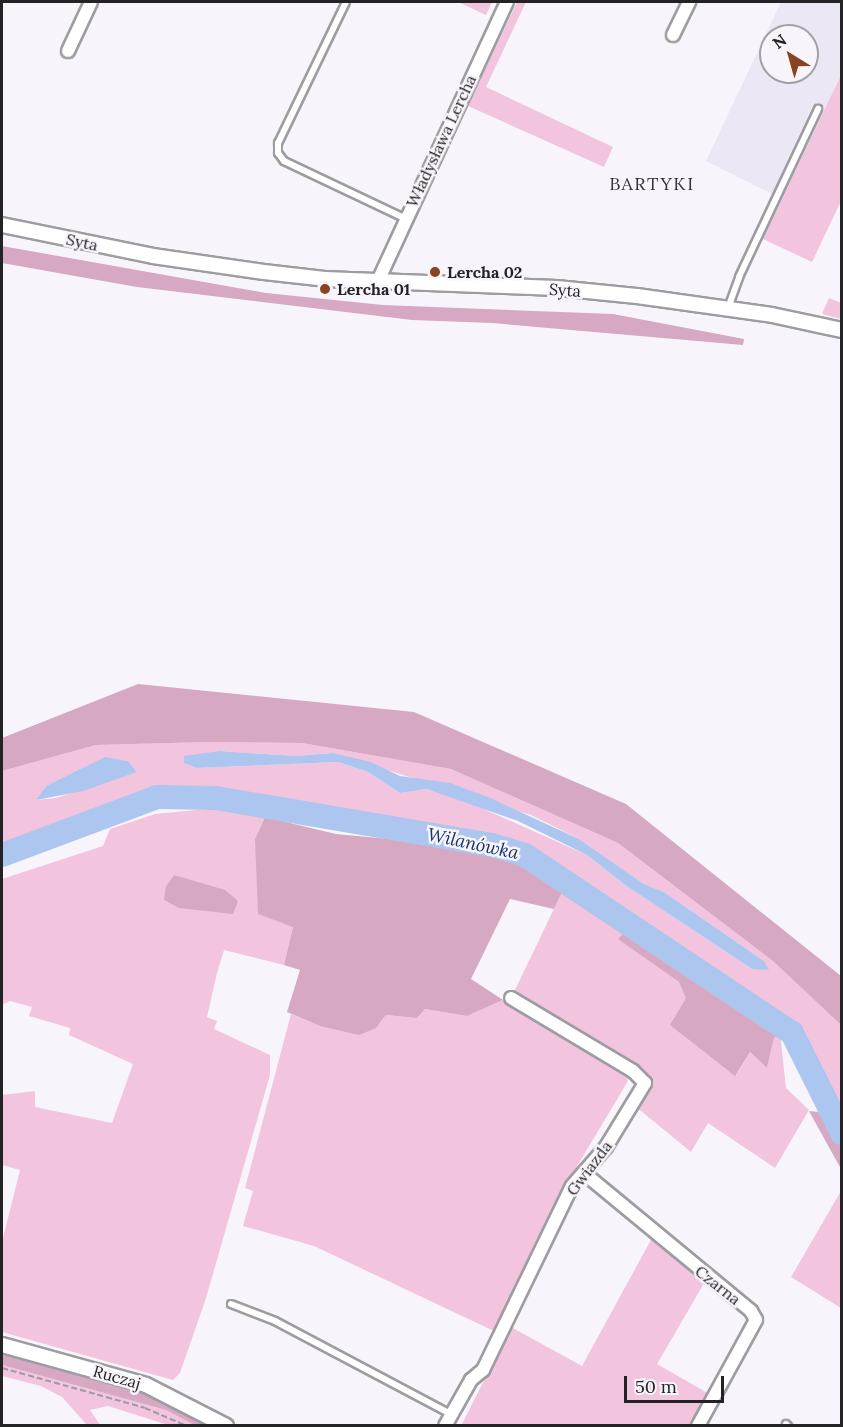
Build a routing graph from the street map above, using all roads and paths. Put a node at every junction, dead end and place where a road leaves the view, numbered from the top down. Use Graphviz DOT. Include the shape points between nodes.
graph roads {
  1 [pos="91,2"];
  2 [pos="346,2"];
  3 [pos="507,2"];
  4 [pos="689,2"];
  5 [pos="673,35"];
  6 [pos="68,51"];
  7 [pos="818,109"];
  8 [pos="404,218"];
  9 [pos="2,225"];
  10 [pos="378,281"];
  11 [pos="728,309"];
  12 [pos="842,330"];
  13 [pos="512,998"];
  14 [pos="585,1174"];
  15 [pos="231,1304"];
  16 [pos="2,1345"];
  17 [pos="2,1368"];
  18 [pos="451,1414"];
  19 [pos="187,1425"];
  20 [pos="226,1425"];
  21 [pos="445,1425"];
  22 [pos="698,1425"];
  1 -- 6 [label="street"];
  2 -- 8 [label="lane" via="278,143 278,153 284,161"];
  3 -- 8 [label="street, Władysława Lercha"];
  4 -- 5 [label="street"];
  7 -- 11 [label="lane" via="739,277"];
  8 -- 10 [label="street, Władysława Lercha"];
  9 -- 10 [label="street, Syta" via="153,256 310,278"];
  10 -- 11 [label="street, Syta" via="557,288"];
  11 -- 12 [label="street, Syta"];
  13 -- 14 [label="street, Gwiazda" via="644,1081 606,1147"];
  14 -- 18 [label="street, Gwiazda" via="572,1186 483,1370 471,1380"];
  14 -- 22 [label="street, Czarna" via="756,1320"];
  15 -- 18 [label="lane" via="274,1321"];
  16 -- 20 [label="street, Ruczaj" via="146,1385"];
  17 -- 19 [label="path" via="145,1408"];
  18 -- 21 [label="street, Gwiazda"];
}
